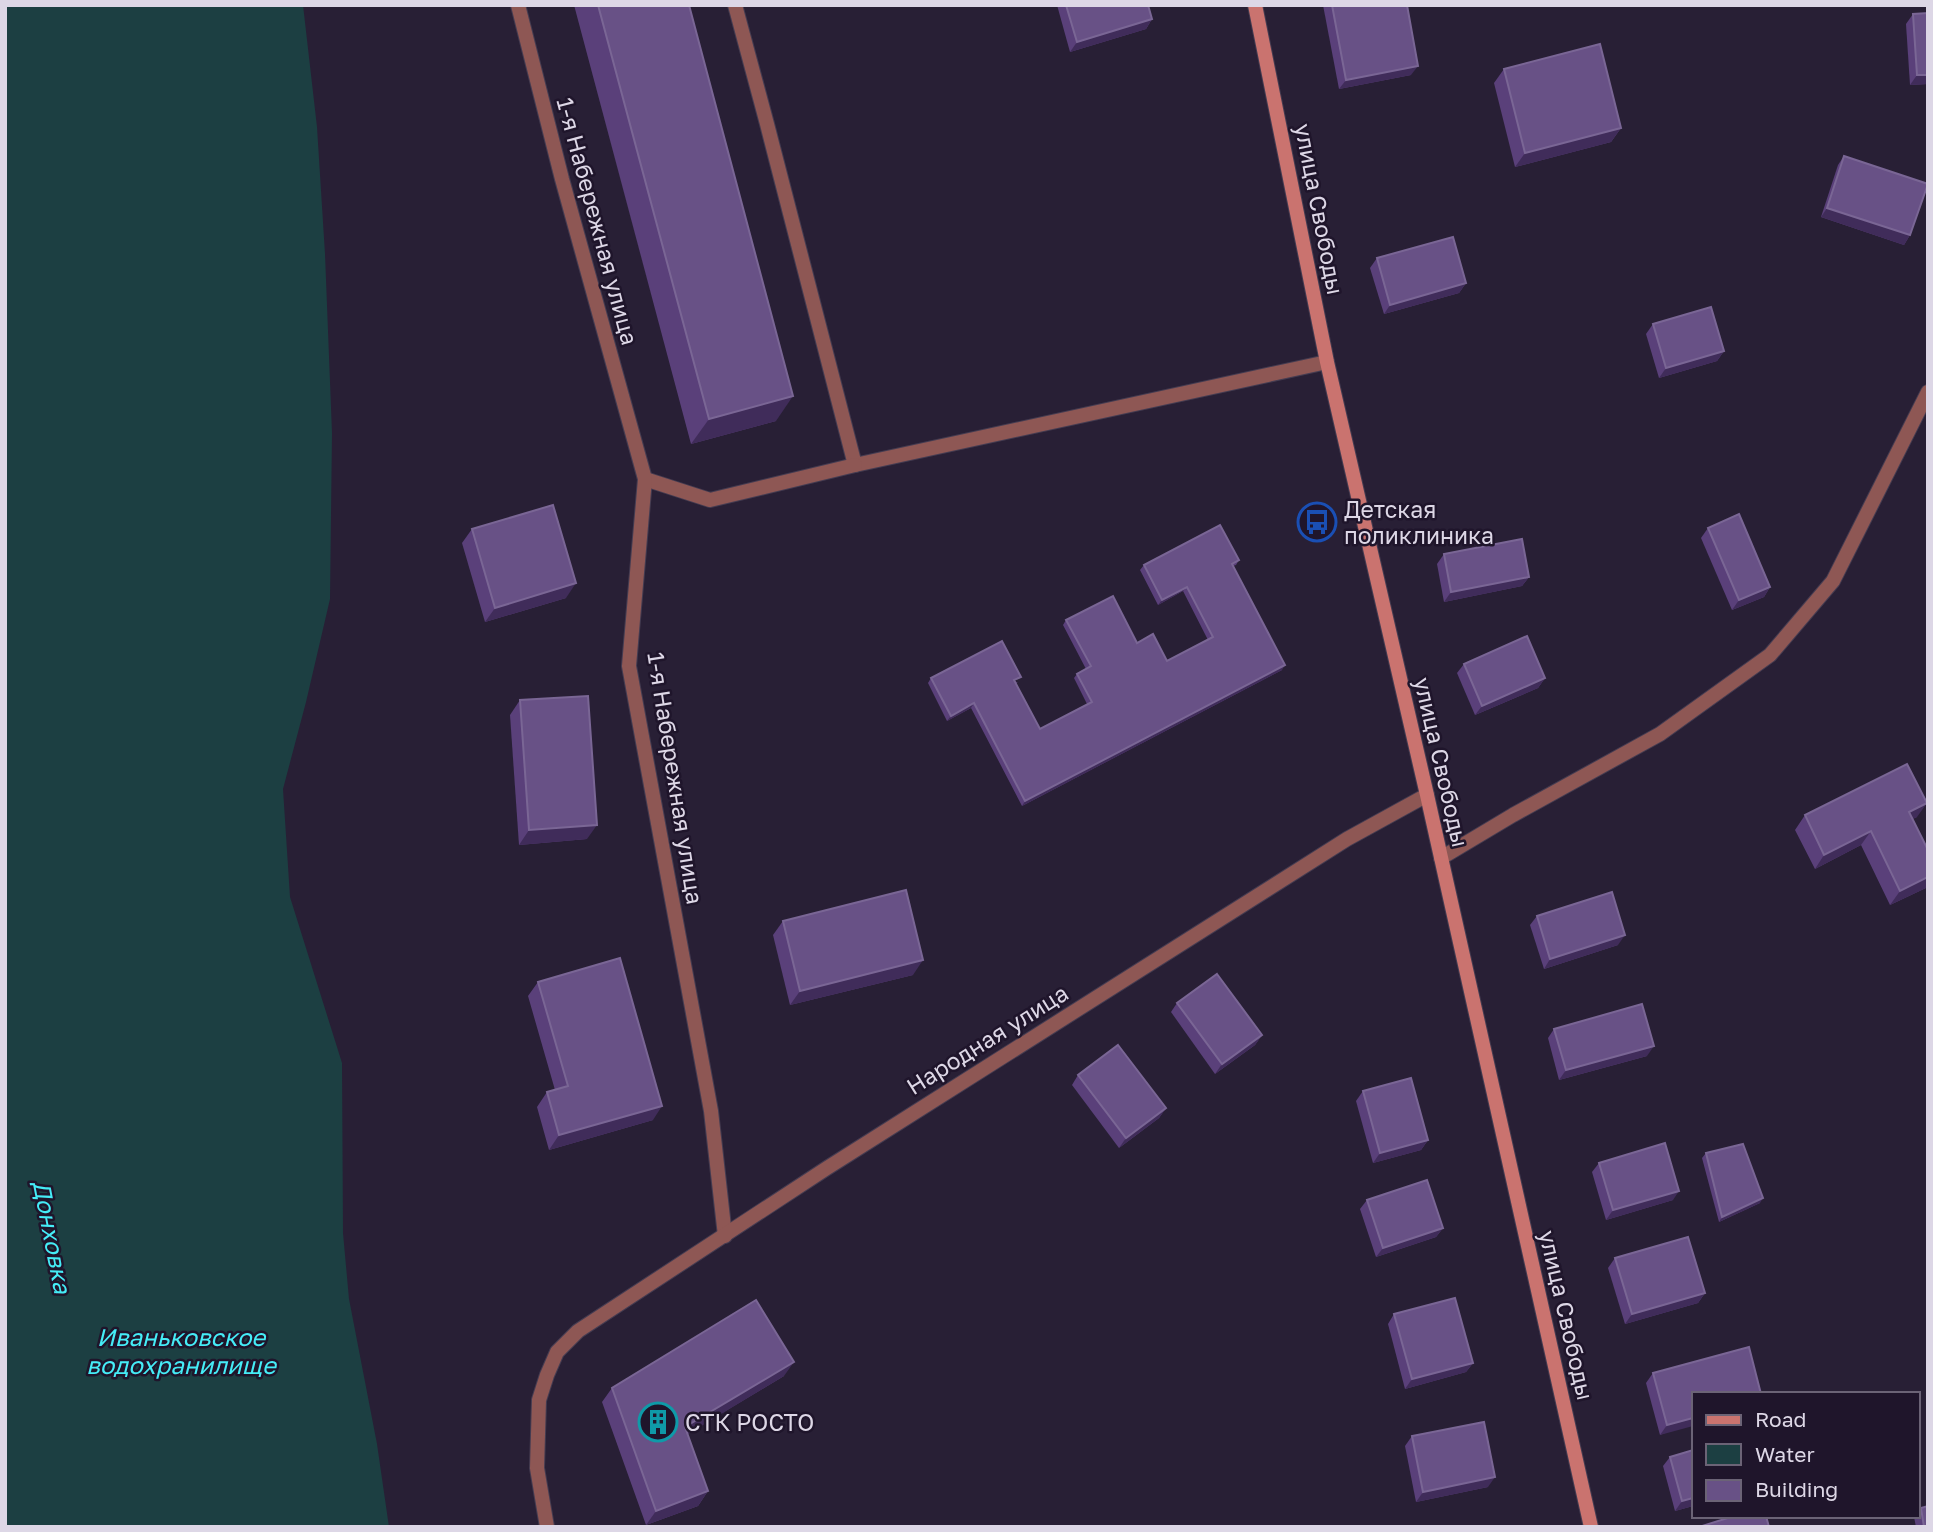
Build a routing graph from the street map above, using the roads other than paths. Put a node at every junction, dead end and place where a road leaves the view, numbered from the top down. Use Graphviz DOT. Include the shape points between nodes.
graph roads {
  1 [pos="518,5"];
  2 [pos="735,5"];
  3 [pos="1255,5"];
  4 [pos="1327,362"];
  5 [pos="1928,392"];
  6 [pos="1924,415"];
  7 [pos="855,465"];
  8 [pos="645,479"];
  9 [pos="1427,794"];
  10 [pos="1441,858"];
  11 [pos="725,1236"];
  12 [pos="547,1527"];
  13 [pos="1591,1527"];
  1 -- 8 [label="street, 1-я Набережная улица"];
  2 -- 7 [label="street"];
  3 -- 4 [label="main road, улица Свободы"];
  4 -- 7 [label="street"];
  4 -- 9 [label="main road, улица Свободы"];
  5 -- 6 [label="street"];
  6 -- 10 [label="street" via="1833,581 1770,656 1661,734"];
  7 -- 8 [label="street" via="710,500"];
  8 -- 11 [label="street, 1-я Набережная улица" via="629,666 711,1111"];
  9 -- 10 [label="main road, улица Свободы"];
  9 -- 11 [label="street, Народная улица" via="1346,839"];
  10 -- 13 [label="main road, улица Свободы"];
  11 -- 12 [label="street, Народная улица" via="578,1331 557,1352 539,1400 537,1468"];
}
